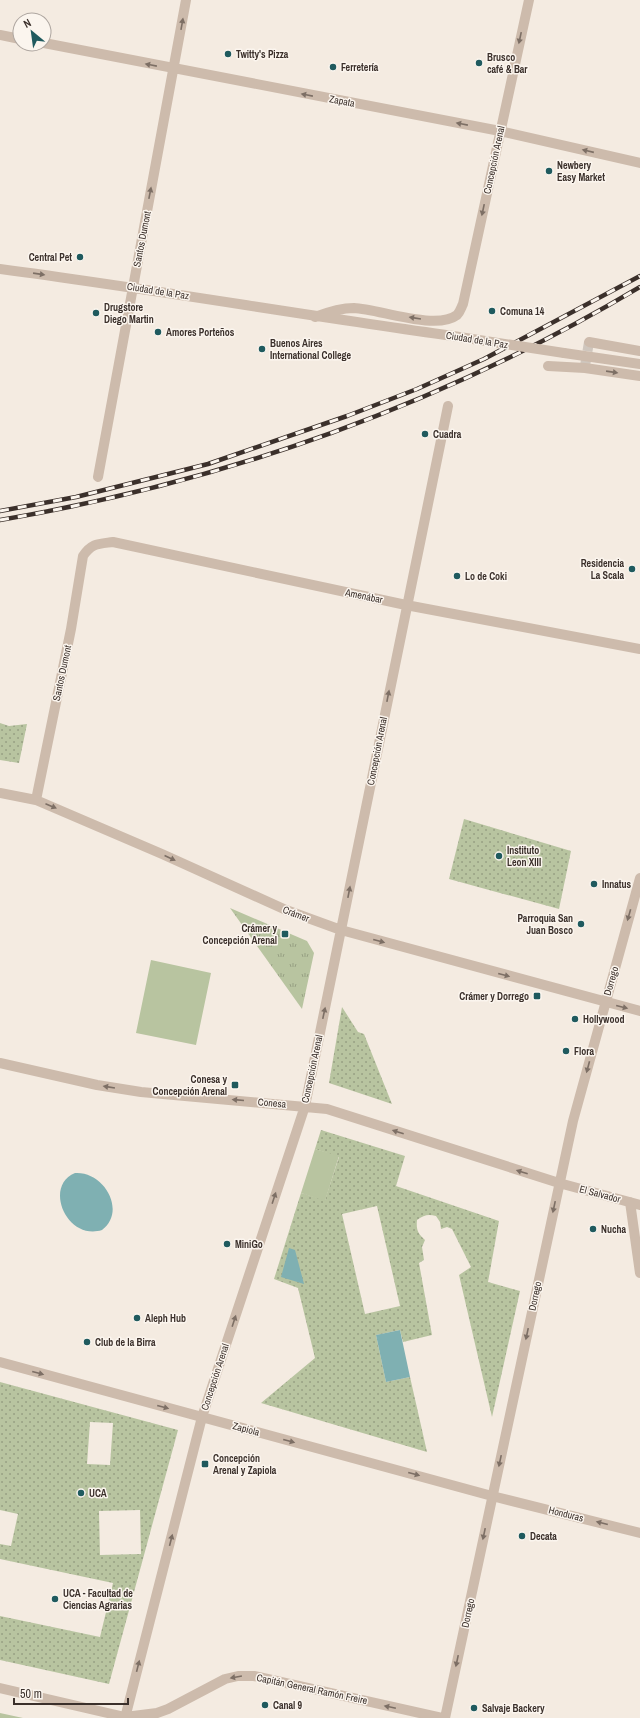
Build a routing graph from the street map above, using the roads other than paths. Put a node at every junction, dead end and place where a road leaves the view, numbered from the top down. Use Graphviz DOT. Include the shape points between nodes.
graph roads {
  1 [pos="186,0"];
  2 [pos="529,0"];
  3 [pos="0,35"];
  4 [pos="12,37"];
  5 [pos="52,46"];
  6 [pos="174,70"];
  7 [pos="500,131"];
  8 [pos="640,163"];
  9 [pos="0,269"];
  10 [pos="133,287"];
  11 [pos="315,317"];
  12 [pos="453,317"];
  13 [pos="589,342"];
  14 [pos="640,351"];
  15 [pos="640,364"];
  16 [pos="548,366"];
  17 [pos="640,376"];
  18 [pos="448,406"];
  19 [pos="98,477"];
  20 [pos="89,547"];
  21 [pos="406,605"];
  22 [pos="640,649"];
  23 [pos="0,793"];
  24 [pos="36,800"];
  25 [pos="640,878"];
  26 [pos="341,930"];
  27 [pos="605,1002"];
  28 [pos="640,1011"];
  29 [pos="0,1063"];
  30 [pos="305,1106"];
  31 [pos="559,1183"];
  32 [pos="630,1202"];
  33 [pos="640,1205"];
  34 [pos="640,1273"];
  35 [pos="0,1362"];
  36 [pos="202,1417"];
  37 [pos="492,1496"];
  38 [pos="640,1533"];
  39 [pos="0,1688"];
  40 [pos="125,1718"];
  41 [pos="442,1718"];
  42 [pos="445,1718"];
  6 -- 1 [label="street, Santos Dumont, one-way"];
  2 -- 7 [label="street, Concepción Arenal, one-way"];
  3 -- 4 [label="street"];
  6 -- 5 [label="street, Zapata, one-way"];
  7 -- 6 [label="street, Zapata, one-way"];
  10 -- 6 [label="street, Santos Dumont, one-way"];
  8 -- 7 [label="street, Zapata, one-way"];
  7 -- 12 [label="street, Concepción Arenal, one-way" via="463,304"];
  9 -- 10 [label="street, Ciudad de la Paz, one-way"];
  10 -- 11 [label="street, Ciudad de la Paz"];
  10 -- 19 [label="street, Santos Dumont"];
  12 -- 11 [label="street, Ciudad de la Paz, one-way" via="435,321 354,308 336,310"];
  11 -- 15 [label="street, Ciudad de la Paz, bridge"];
  13 -- 14 [label="street"];
  16 -- 17 [label="street, one-way" via="585,367"];
  18 -- 21 [label="street, Concepción Arenal"];
  20 -- 21 [label="street, Amenábar" via="113,542"];
  20 -- 24 [label="street, Santos Dumont" via="83,556 71,629"];
  21 -- 22 [label="street, Amenábar"];
  26 -- 21 [label="street, Concepción Arenal, one-way"];
  23 -- 24 [label="street, Crámer"];
  24 -- 26 [label="street, Crámer, one-way" via="286,910"];
  25 -- 27 [label="street, Dorrego, one-way"];
  26 -- 27 [label="street, Crámer, one-way"];
  30 -- 26 [label="street, Concepción Arenal, one-way"];
  27 -- 28 [label="street, Crámer, one-way"];
  27 -- 31 [label="street, Dorrego, one-way"];
  30 -- 29 [label="street, Conesa, one-way" via="142,1092 97,1085"];
  31 -- 30 [label="street, Conesa, one-way" via="327,1109"];
  36 -- 30 [label="street, Concepción Arenal, one-way"];
  31 -- 32 [label="street, El Salvador"];
  31 -- 37 [label="street, Dorrego, one-way"];
  32 -- 33 [label="street, El Salvador"];
  32 -- 34 [label="street"];
  35 -- 36 [label="street, Zapiola, one-way"];
  36 -- 37 [label="street, Zapiola, one-way"];
  40 -- 36 [label="street, Concepción Arenal, one-way"];
  38 -- 37 [label="street, Honduras, one-way"];
  37 -- 42 [label="street, Dorrego, one-way"];
  39 -- 40 [label="street, Capitán General Ramón Freire"];
  41 -- 40 [label="street, Capitán General Ramón Freire, one-way" via="254,1676 225,1679 168,1709"];
}
